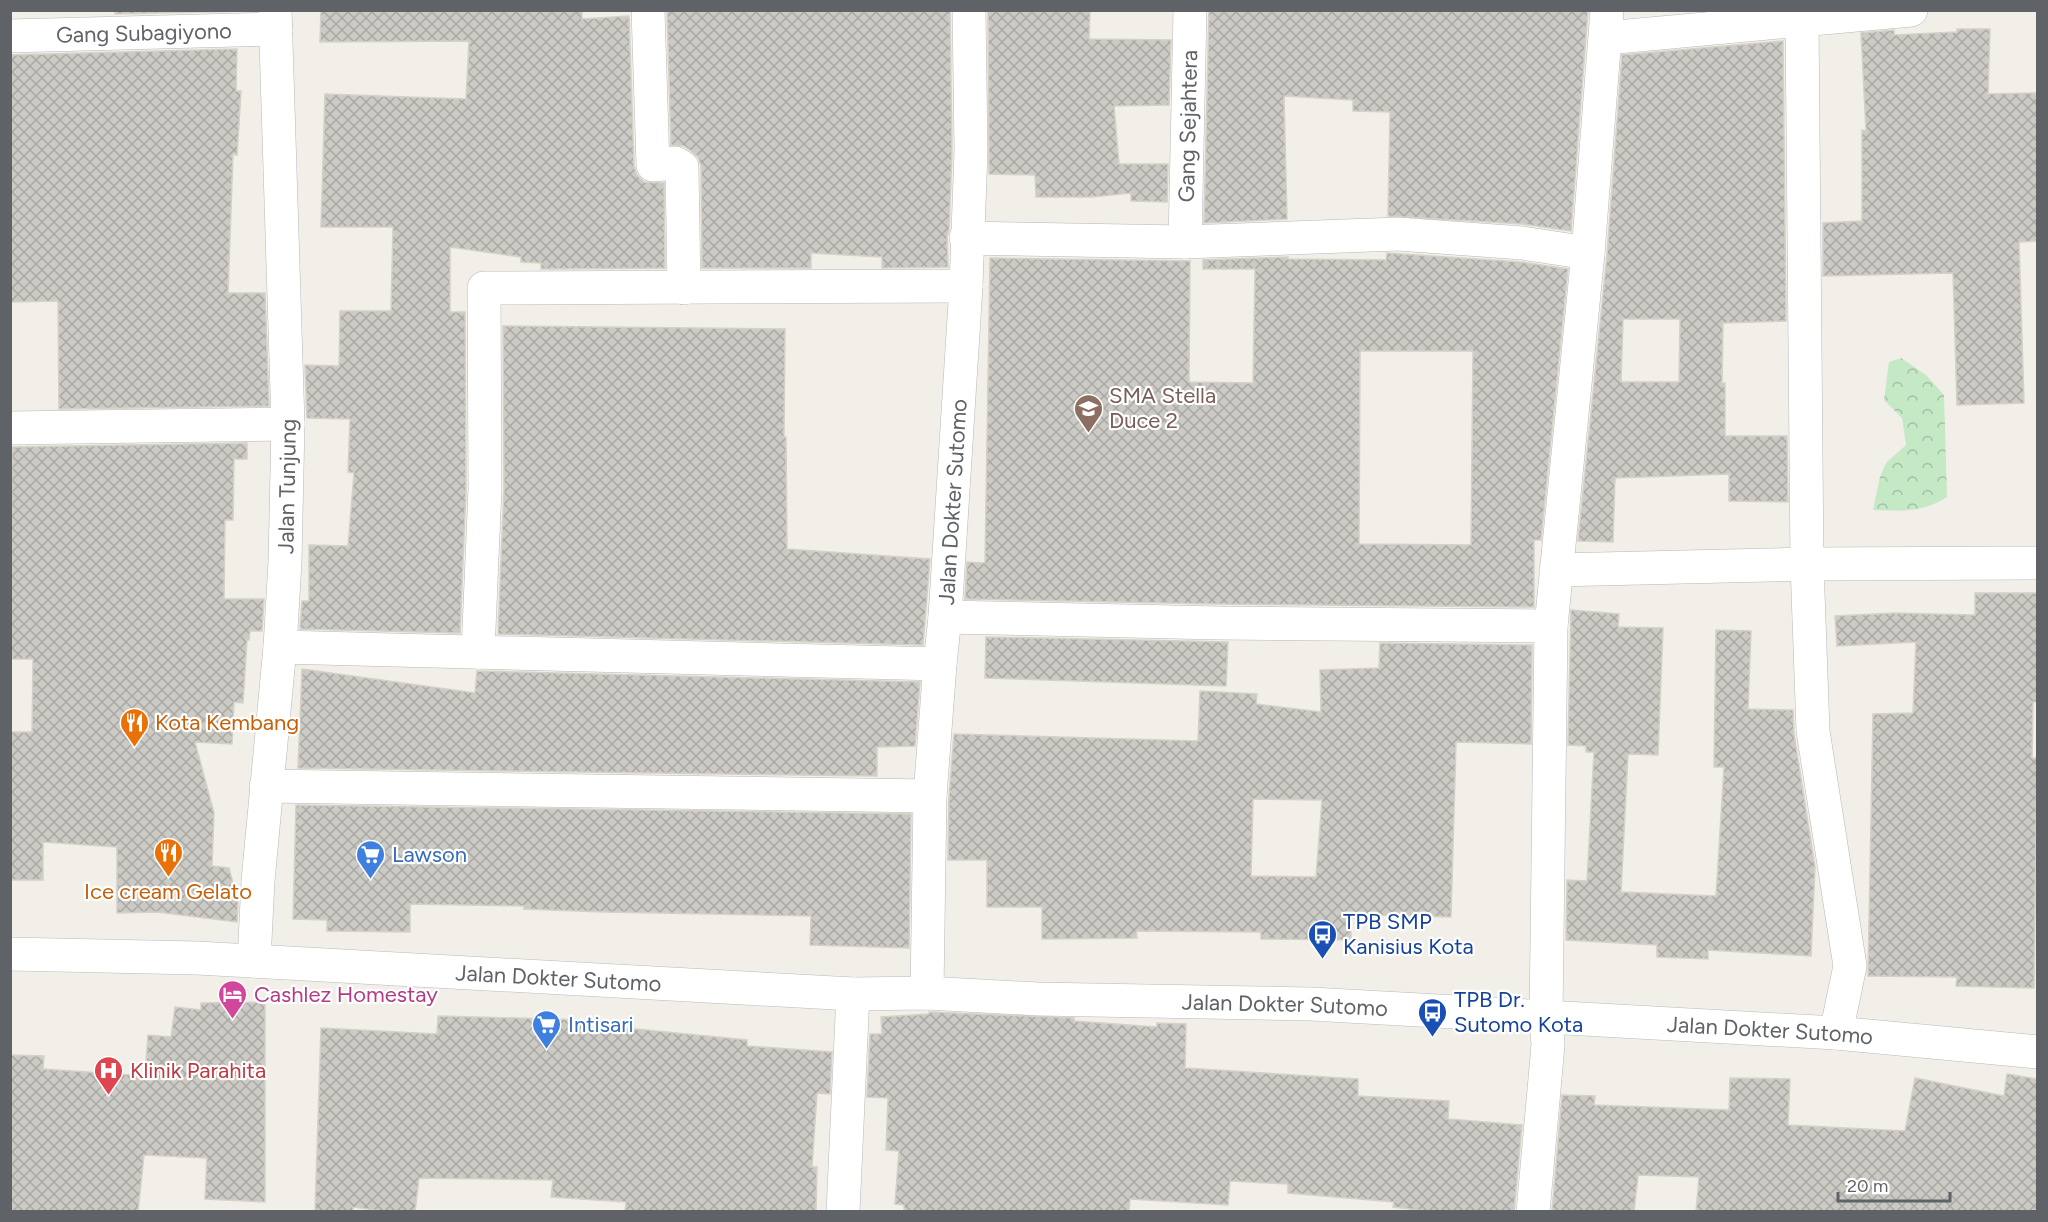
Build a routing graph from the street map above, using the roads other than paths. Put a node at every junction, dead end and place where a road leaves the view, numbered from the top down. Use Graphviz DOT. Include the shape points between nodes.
graph roads {
  1 [pos="648,10"];
  2 [pos="969,10"];
  3 [pos="1190,10"];
  4 [pos="1911,10"];
  5 [pos="276,20"];
  6 [pos="1802,20"];
  7 [pos="1606,24"];
  8 [pos="10,36"];
  9 [pos="966,238"];
  10 [pos="1185,242"];
  11 [pos="1588,253"];
  12 [pos="966,285"];
  13 [pos="684,288"];
  14 [pos="288,424"];
  15 [pos="10,428"];
  16 [pos="2037,563"];
  17 [pos="1807,564"];
  18 [pos="1556,570"];
  19 [pos="945,618"];
  20 [pos="1551,626"];
  21 [pos="280,647"];
  22 [pos="478,652"];
  23 [pos="940,664"];
  24 [pos="266,786"];
  25 [pos="930,796"];
  26 [pos="10,954"];
  27 [pos="254,961"];
  28 [pos="927,993"];
  29 [pos="853,994"];
  30 [pos="1546,1018"];
  31 [pos="1836,1033"];
  32 [pos="2037,1052"];
  33 [pos="843,1212"];
  34 [pos="1533,1212"];
  1 -- 13 [label="street" via="653,165 675,163 682,167"];
  2 -- 9 [label="street, Jalan Dokter Sutomo" via="971,151"];
  3 -- 10 [label="street, Gang Sejahtera"];
  4 -- 6 [label="street"];
  5 -- 8 [label="street, Gang Subagiyono"];
  5 -- 14 [label="street, Jalan Tunjung"];
  6 -- 7 [label="street"];
  6 -- 17 [label="street"];
  7 -- 11 [label="street"];
  9 -- 10 [label="street"];
  9 -- 12 [label="street, Jalan Dokter Sutomo"];
  10 -- 11 [label="street" via="1398,234 1522,243"];
  11 -- 18 [label="street"];
  12 -- 13 [label="street"];
  12 -- 19 [label="street, Jalan Dokter Sutomo"];
  13 -- 22 [label="street" via="484,288 486,489"];
  14 -- 15 [label="street"];
  14 -- 21 [label="street, Jalan Tunjung"];
  16 -- 17 [label="street"];
  17 -- 18 [label="street"];
  17 -- 31 [label="street" via="1813,730 1850,966"];
  18 -- 20 [label="street"];
  19 -- 20 [label="street"];
  19 -- 23 [label="street, Jalan Dokter Sutomo"];
  20 -- 30 [label="street"];
  21 -- 22 [label="street"];
  21 -- 24 [label="street, Jalan Tunjung"];
  22 -- 23 [label="street"];
  23 -- 25 [label="street, Jalan Dokter Sutomo"];
  24 -- 25 [label="street"];
  24 -- 27 [label="street, Jalan Tunjung"];
  25 -- 28 [label="street, Jalan Dokter Sutomo"];
  26 -- 27 [label="street, Jalan Dokter Sutomo"];
  27 -- 29 [label="street, Jalan Dokter Sutomo"];
  28 -- 29 [label="street, Jalan Dokter Sutomo"];
  28 -- 30 [label="street, Jalan Dokter Sutomo" via="1311,1004"];
  29 -- 33 [label="street"];
  30 -- 31 [label="street, Jalan Dokter Sutomo"];
  30 -- 34 [label="street" via="1548,1045"];
  31 -- 32 [label="street, Jalan Dokter Sutomo"];
}
